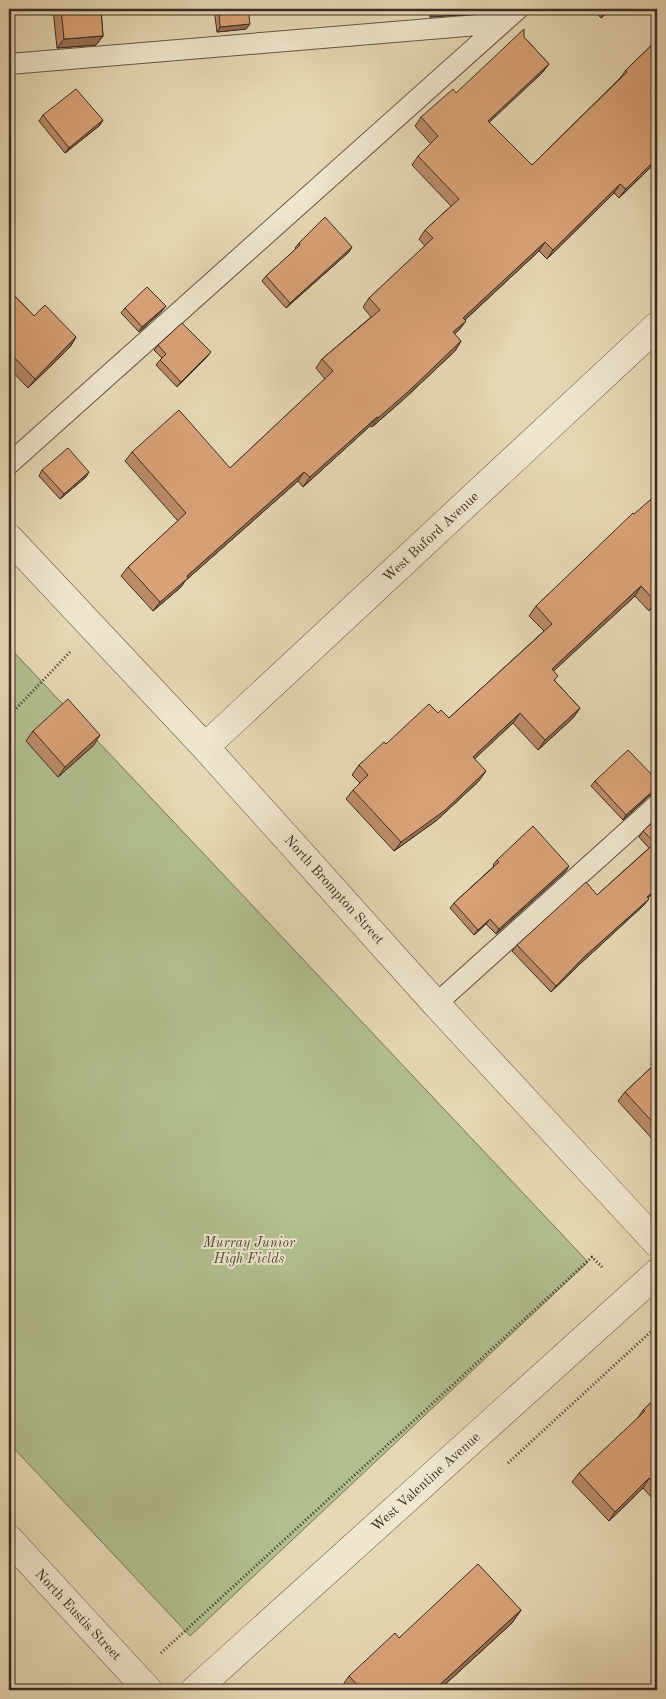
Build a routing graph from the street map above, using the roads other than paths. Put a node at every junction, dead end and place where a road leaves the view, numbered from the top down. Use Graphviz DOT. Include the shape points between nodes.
graph roads {
  1 [pos="518,9"];
  2 [pos="502,24"];
  3 [pos="9,64"];
  4 [pos="657,326"];
  5 [pos="9,464"];
  6 [pos="9,538"];
  7 [pos="205,747"];
  8 [pos="657,805"];
  9 [pos="436,1004"];
  10 [pos="657,1243"];
  11 [pos="657,1273"];
  12 [pos="9,1539"];
  13 [pos="148,1690"];
  14 [pos="195,1690"];
  1 -- 2 [label="lane"];
  2 -- 3 [label="lane"];
  2 -- 5 [label="lane"];
  4 -- 7 [label="street, West Buford Avenue"];
  6 -- 7 [label="street, North Brompton Street"];
  7 -- 9 [label="street, North Brompton Street"];
  8 -- 9 [label="lane"];
  9 -- 10 [label="street, North Brompton Street"];
  11 -- 14 [label="street, West Valentine Avenue"];
  12 -- 13 [label="street, North Eustis Street"];
}
